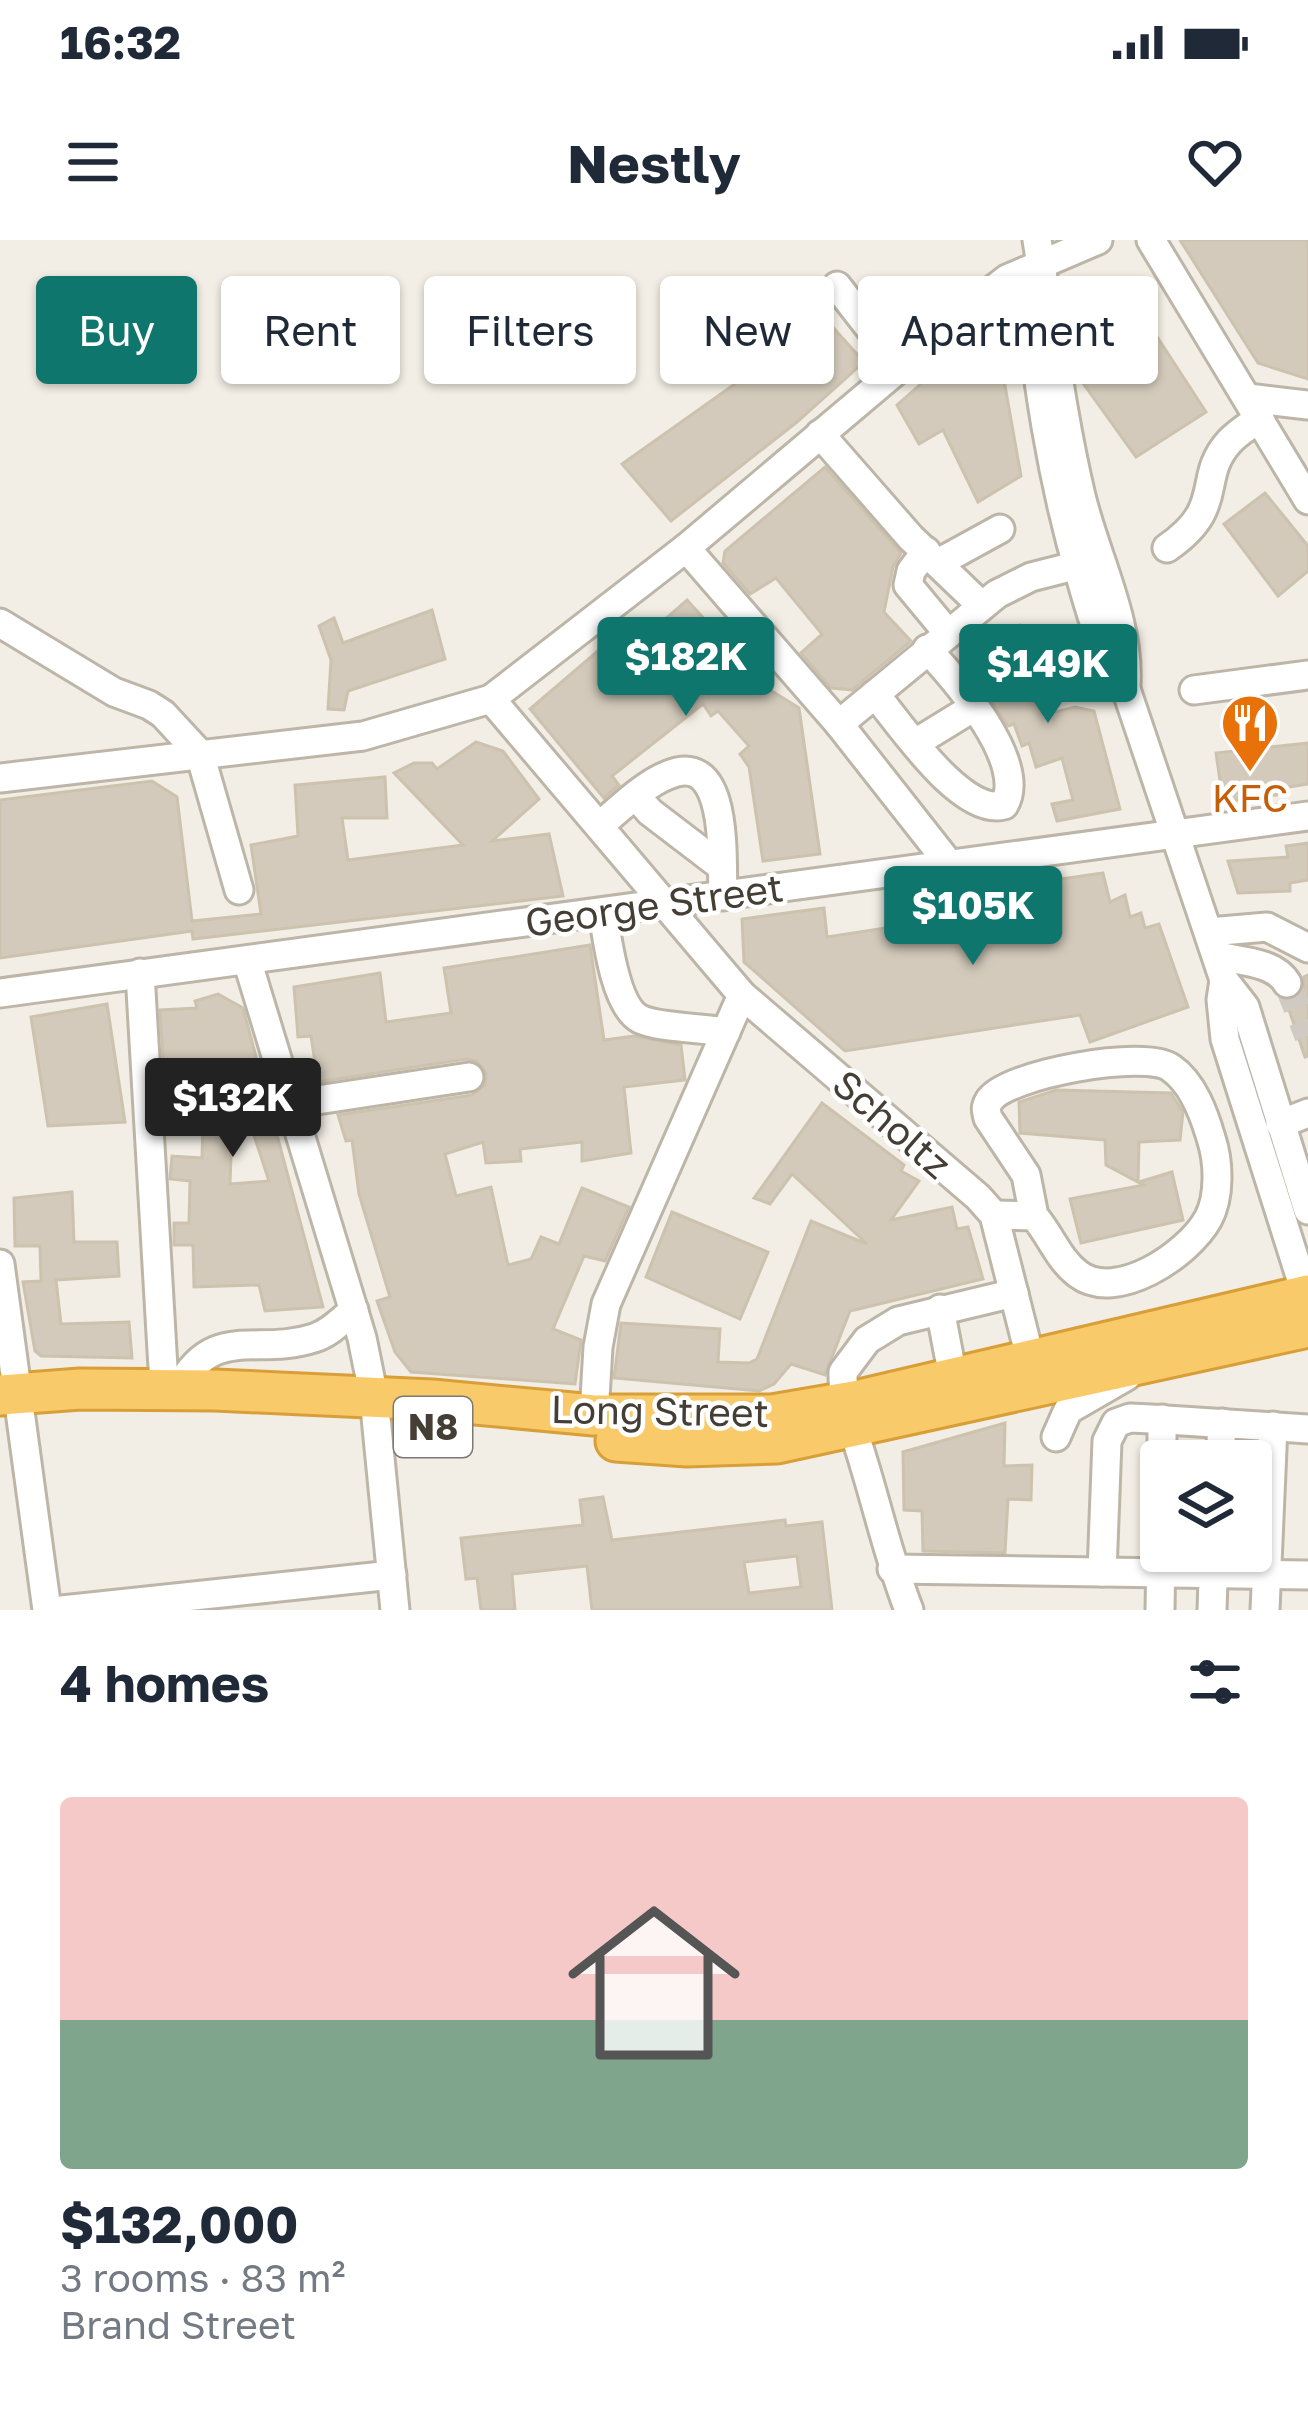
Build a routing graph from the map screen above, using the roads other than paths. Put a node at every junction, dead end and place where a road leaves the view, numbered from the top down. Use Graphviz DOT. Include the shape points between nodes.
graph roads {
  1 [pos="1098,240"];
  2 [pos="1151,240"];
  3 [pos="1034,259"];
  4 [pos="837,286"];
  5 [pos="858,313"];
  6 [pos="880,384"];
  7 [pos="1308,405"];
  8 [pos="1254,408"];
  9 [pos="820,434"];
  10 [pos="1308,500"];
  11 [pos="1000,529"];
  12 [pos="686,548"];
  13 [pos="1168,548"];
  14 [pos="932,557"];
  15 [pos="1088,563"];
  16 [pos="982,606"];
  17 [pos="0,623"];
  18 [pos="937,641"];
  19 [pos="1308,675"];
  20 [pos="1194,690"];
  21 [pos="875,694"];
  22 [pos="491,700"];
  23 [pos="974,707"];
  24 [pos="839,724"];
  25 [pos="916,742"];
  26 [pos="200,754"];
  27 [pos="0,778"];
  28 [pos="636,796"];
  29 [pos="1308,815"];
  30 [pos="600,825"];
  31 [pos="1176,833"];
  32 [pos="950,865"];
  33 [pos="722,867"];
  34 [pos="239,890"];
  35 [pos="723,896"];
  36 [pos="667,904"];
  37 [pos="603,913"];
  38 [pos="1308,948"];
  39 [pos="1216,956"];
  40 [pos="247,960"];
  41 [pos="140,974"];
  42 [pos="1287,983"];
  43 [pos="0,993"];
  44 [pos="742,995"];
  45 [pos="726,1032"];
  46 [pos="469,1077"];
  47 [pos="291,1103"];
  48 [pos="1308,1113"];
  49 [pos="1280,1124"];
  50 [pos="1308,1210"];
  51 [pos="994,1215"];
  52 [pos="1034,1216"];
  53 [pos="0,1264"];
  54 [pos="1014,1293"];
  55 [pos="1308,1296"];
  56 [pos="940,1309"];
  57 [pos="354,1310"];
  58 [pos="1308,1327"];
  59 [pos="953,1377"];
  60 [pos="170,1378"];
  61 [pos="1023,1381"];
  62 [pos="10,1405"];
  63 [pos="375,1410"];
  64 [pos="856,1413"];
  65 [pos="594,1415"];
  66 [pos="1162,1420"];
  67 [pos="1222,1423"];
  68 [pos="1273,1426"];
  69 [pos="1308,1429"];
  70 [pos="1162,1440"];
  71 [pos="1221,1440"];
  72 [pos="29,1456"];
  73 [pos="0,1460"];
  74 [pos="1140,1566"];
  75 [pos="892,1568"];
  76 [pos="1102,1572"];
  77 [pos="1161,1572"];
  78 [pos="1214,1572"];
  79 [pos="1253,1572"];
  80 [pos="392,1575"];
  81 [pos="1266,1575"];
  82 [pos="1308,1575"];
  83 [pos="47,1610"];
  84 [pos="62,1610"];
  85 [pos="395,1610"];
  86 [pos="899,1610"];
  87 [pos="909,1610"];
  88 [pos="1160,1610"];
  89 [pos="1212,1610"];
  90 [pos="1265,1610"];
  1 -- 3 [label="street"];
  2 -- 8 [label="street"];
  3 -- 15 [label="street"];
  4 -- 5 [label="street"];
  6 -- 9 [label="street"];
  7 -- 8 [label="street"];
  8 -- 10 [label="street"];
  8 -- 13 [label="street" via="1229,442 1197,525"];
  9 -- 12 [label="street"];
  9 -- 14 [label="street"];
  11 -- 14 [label="street"];
  12 -- 22 [label="street"];
  12 -- 24 [label="street"];
  14 -- 16 [label="street"];
  14 -- 18 [label="street" via="910,571 908,585"];
  15 -- 16 [label="street" via="1031,577"];
  15 -- 31 [label="street" via="1123,636 1126,689"];
  16 -- 18 [label="street"];
  17 -- 26 [label="street" via="164,714"];
  18 -- 21 [label="street"];
  18 -- 23 [label="street"];
  19 -- 20 [label="street"];
  21 -- 24 [label="street"];
  21 -- 25 [label="street"];
  22 -- 26 [label="street" via="363,736"];
  22 -- 30 [label="street, Scholtz"];
  23 -- 25 [label="street"];
  23 -- 25 [label="street" via="1006,762 1004,805 982,805 958,791"];
  24 -- 32 [label="street"];
  26 -- 27 [label="street"];
  26 -- 34 [label="street"];
  28 -- 30 [label="street"];
  28 -- 33 [label="street"];
  28 -- 33 [label="street" via="680,771 706,781 723,828"];
  29 -- 31 [label="street, George Street"];
  30 -- 36 [label="street, Scholtz"];
  31 -- 32 [label="street, George Street"];
  31 -- 39 [label="street"];
  32 -- 35 [label="street, George Street"];
  33 -- 35 [label="street"];
  35 -- 36 [label="street, George Street"];
  36 -- 37 [label="street, George Street"];
  36 -- 44 [label="street, Scholtz"];
  37 -- 40 [label="street, George Street"];
  37 -- 45 [label="street" via="634,1015"];
  38 -- 39 [label="street" via="1267,927"];
  39 -- 42 [label="street" via="1270,968"];
  39 -- 49 [label="street" via="1245,1007"];
  39 -- 55 [label="street" via="1226,1039"];
  40 -- 41 [label="street, George Street"];
  40 -- 47 [label="street"];
  41 -- 43 [label="street, George Street"];
  41 -- 60 [label="street"];
  44 -- 45 [label="street"];
  44 -- 51 [label="street, Scholtz"];
  45 -- 65 [label="street" via="606,1304"];
  46 -- 47 [label="street"];
  47 -- 57 [label="street"];
  48 -- 49 [label="street"];
  49 -- 50 [label="street"];
  51 -- 52 [label="street"];
  51 -- 54 [label="street"];
  52 -- 52 [label="street" via="1060,1256 1093,1283 1142,1276 1207,1221 1217,1178 1213,1143 1200,1105 1168,1065 1109,1061 991,1097 988,1118 1026,1175"];
  53 -- 62 [label="street"];
  54 -- 56 [label="street"];
  54 -- 61 [label="street"];
  55 -- 61 [label="highway, Long Street / N8"];
  56 -- 59 [label="street"];
  56 -- 64 [label="street" via="877,1331"];
  57 -- 60 [label="street" via="317,1338 228,1346"];
  57 -- 63 [label="street"];
  58 -- 61 [label="highway, Long Street / N8" via="1147,1364"];
  59 -- 61 [label="highway, Long Street / N8"];
  59 -- 64 [label="highway, Long Street / N8"];
  60 -- 62 [label="highway, Long Street / N8"];
  60 -- 63 [label="highway, Long Street / N8"];
  61 -- 64 [label="highway, Long Street / N8"];
  62 -- 63 [label="highway, Long Street / N8" via="130,1414"];
  62 -- 72 [label="street"];
  63 -- 64 [label="highway, Long Street / N8" via="687,1446 777,1443"];
  63 -- 65 [label="highway, Long Street / N8"];
  63 -- 80 [label="street"];
  64 -- 65 [label="highway, Long Street / N8"];
  64 -- 75 [label="street"];
  66 -- 67 [label="street"];
  66 -- 70 [label="street"];
  66 -- 76 [label="street" via="1130,1418 1110,1429"];
  67 -- 68 [label="street"];
  67 -- 71 [label="street"];
  68 -- 69 [label="street"];
  68 -- 81 [label="street"];
  72 -- 73 [label="street"];
  72 -- 83 [label="street"];
  74 -- 76 [label="street"];
  75 -- 76 [label="street"];
  75 -- 87 [label="street"];
  77 -- 88 [label="street"];
  78 -- 89 [label="street"];
  79 -- 81 [label="street"];
  80 -- 84 [label="street"];
  80 -- 85 [label="street"];
  81 -- 82 [label="street"];
  81 -- 90 [label="street"];
  86 -- 87 [label="street"];
}
